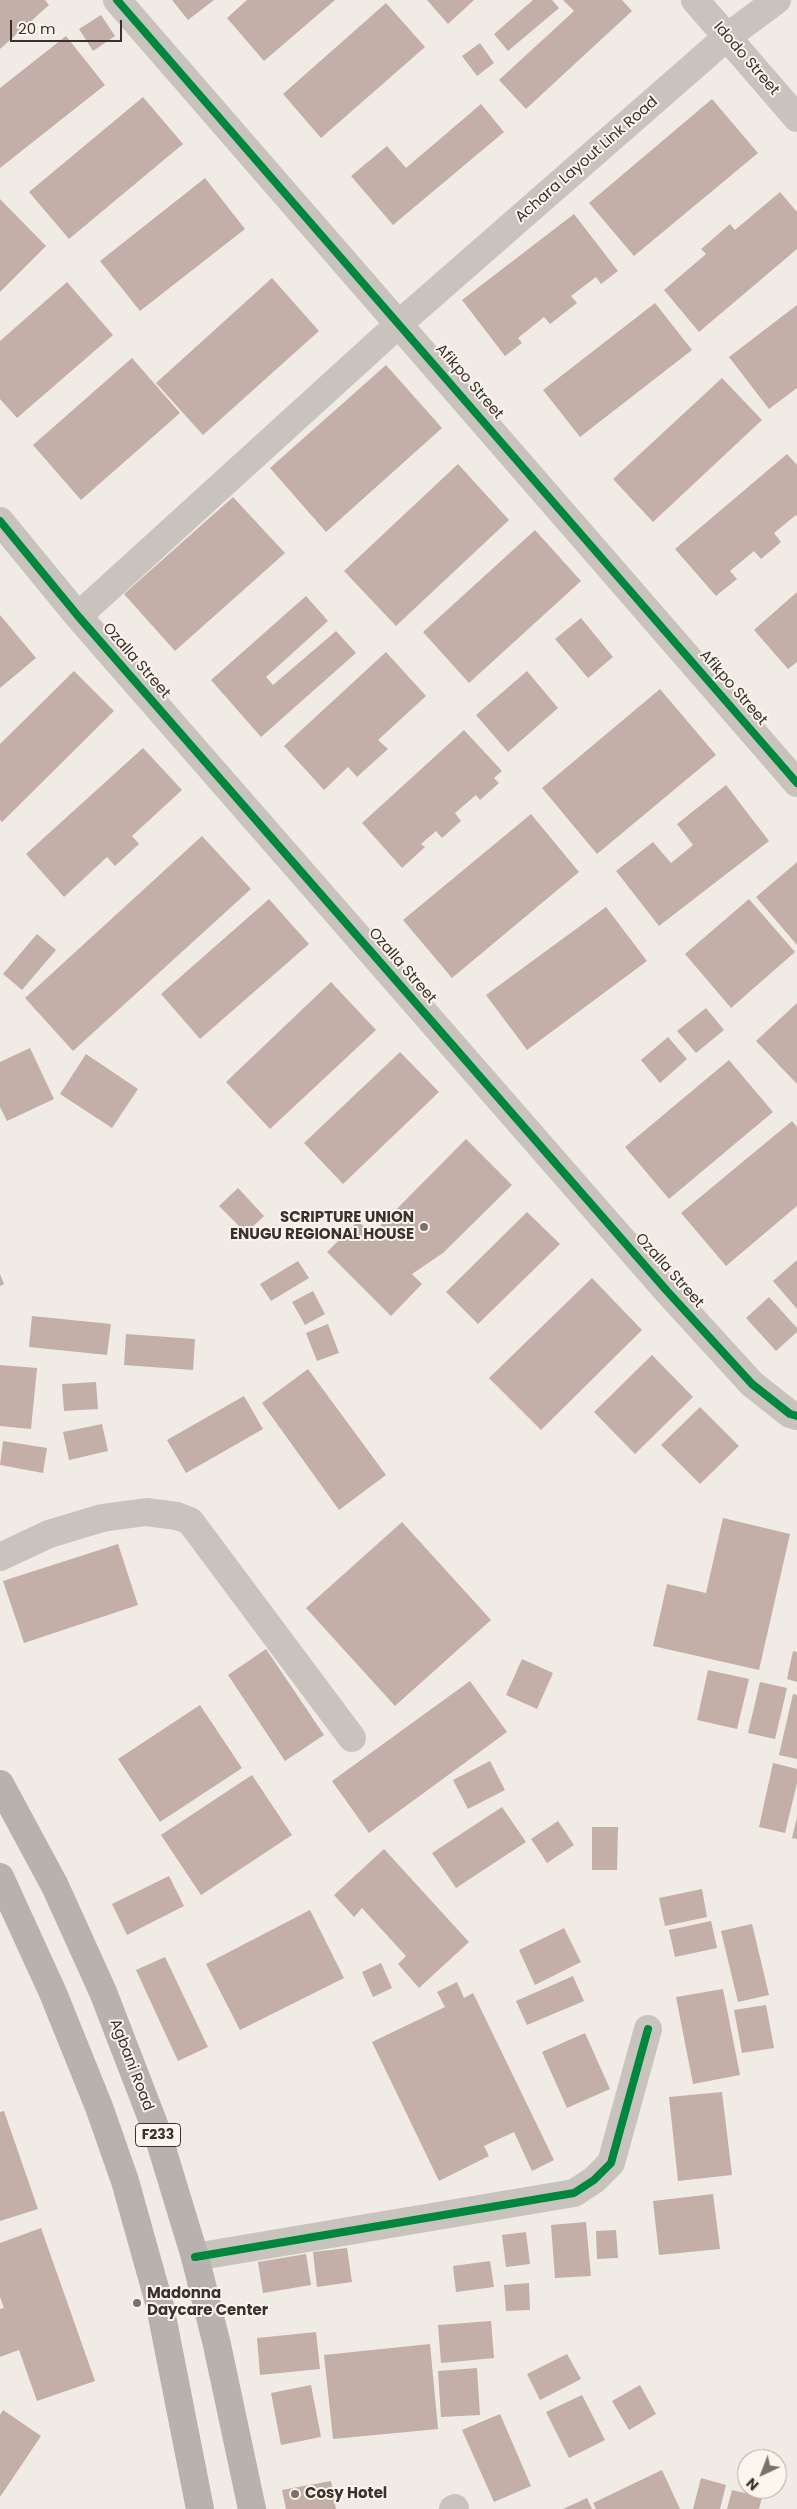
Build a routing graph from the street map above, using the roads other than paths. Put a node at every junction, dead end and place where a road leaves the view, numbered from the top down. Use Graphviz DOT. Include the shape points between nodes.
graph roads {
  1 [pos="117,0"];
  2 [pos="695,0"];
  3 [pos="777,0"];
  4 [pos="728,37"];
  5 [pos="797,118"];
  6 [pos="400,323"];
  7 [pos="0,521"];
  8 [pos="78,616"];
  9 [pos="797,783"];
  10 [pos="797,1416"];
  11 [pos="0,1557"];
  12 [pos="352,1738"];
  13 [pos="0,1784"];
  14 [pos="0,1877"];
  15 [pos="648,2029"];
  16 [pos="195,2256"];
  17 [pos="200,2509"];
  18 [pos="252,2509"];
  1 -- 6 [label="street, Afikpo Street"];
  2 -- 4 [label="street, Idodo Street"];
  3 -- 4 [label="street, Achara Layout Link Road"];
  4 -- 5 [label="street, Idodo Street"];
  4 -- 6 [label="street, Achara Layout Link Road"];
  6 -- 8 [label="street, Achara Layout Link Road"];
  6 -- 9 [label="street, Afikpo Street"];
  7 -- 8 [label="street, Ozalla Street"];
  8 -- 10 [label="street, Ozalla Street" via="668,1291 752,1384"];
  11 -- 12 [label="street" via="48,1534 102,1518 146,1512 190,1521"];
  13 -- 16 [label="main road, Agbani Road / F233" via="55,1886 103,1992 157,2132"];
  14 -- 17 [label="main road, F233" via="60,2010 99,2106 124,2181 160,2306"];
  15 -- 16 [label="street" via="611,2163 574,2193"];
  16 -- 18 [label="main road, Agbani Road / F233"];
}
